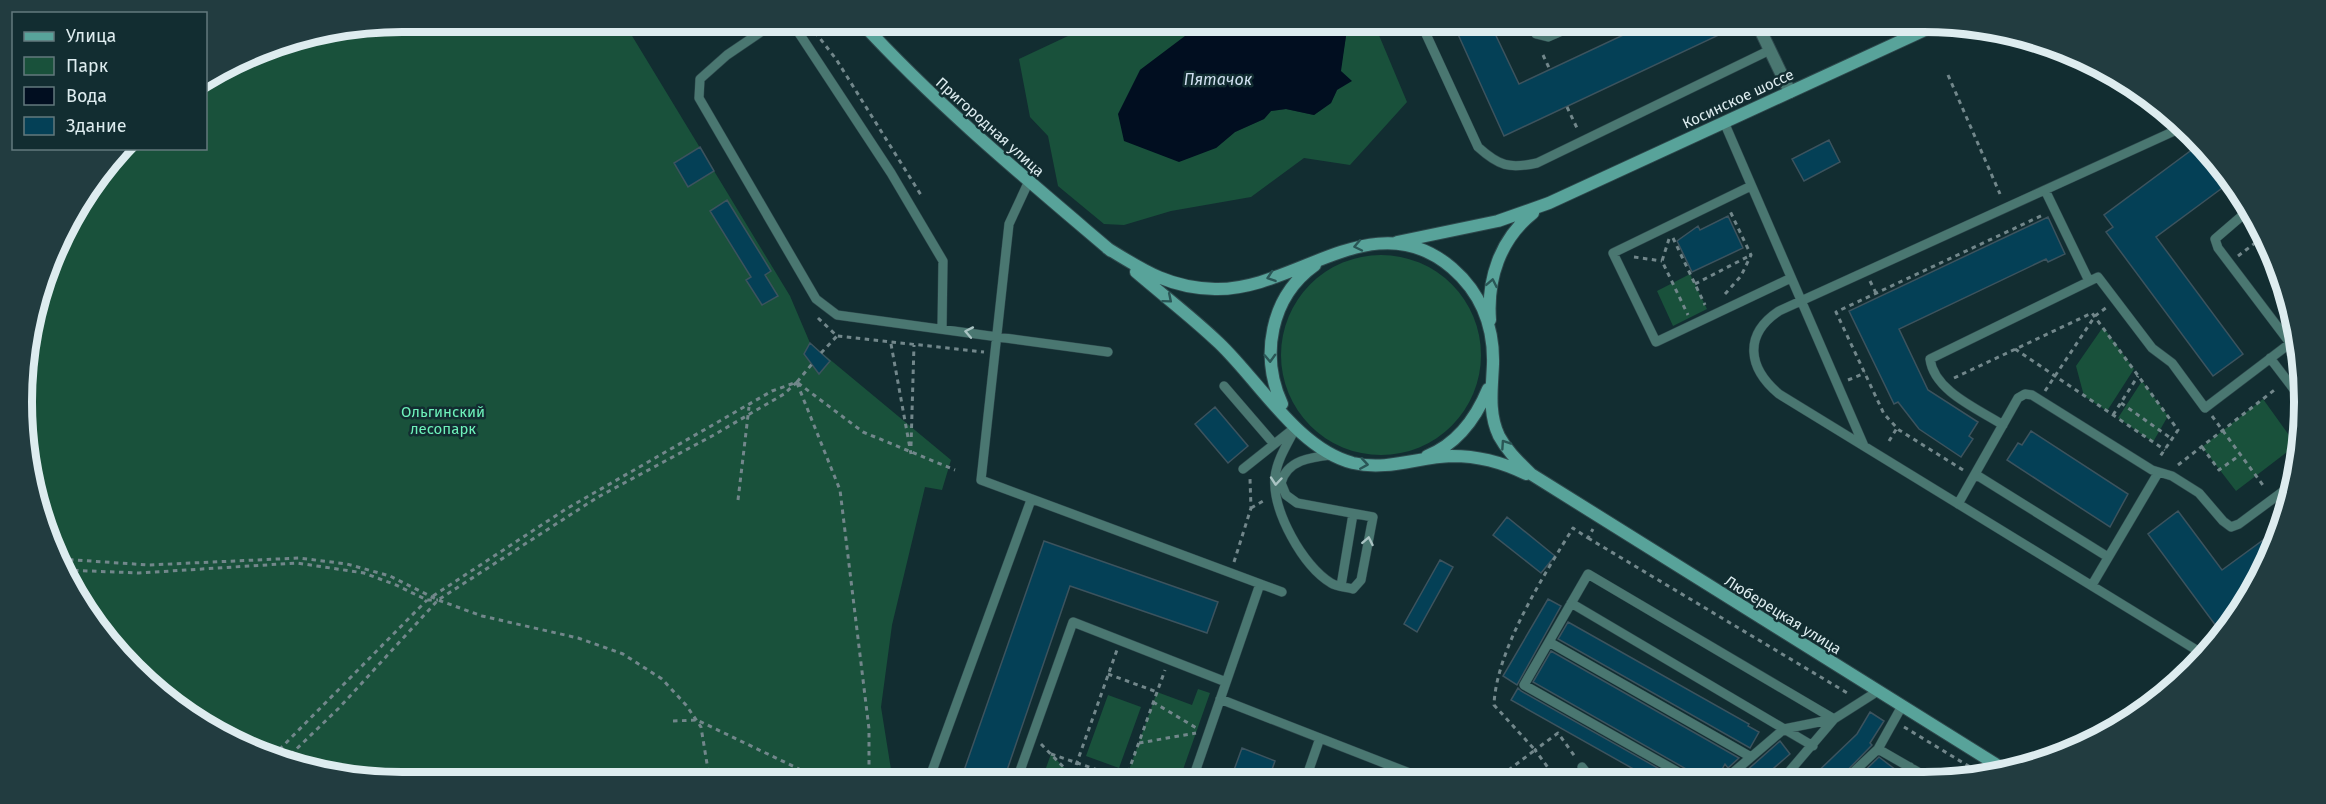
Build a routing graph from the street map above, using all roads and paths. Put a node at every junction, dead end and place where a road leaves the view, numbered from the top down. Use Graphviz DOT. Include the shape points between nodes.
graph roads {
  1 [pos="761,32"];
  2 [pos="798,32"];
  3 [pos="871,32"];
  4 [pos="1425,32"];
  5 [pos="1536,32"];
  6 [pos="1560,32"];
  7 [pos="1761,32"];
  8 [pos="1920,32"];
  9 [pos="1770,50"];
  10 [pos="1543,54"];
  11 [pos="1550,70"];
  12 [pos="1948,75"];
  13 [pos="1790,92"];
  14 [pos="1567,106"];
  15 [pos="1724,122"];
  16 [pos="1577,128"];
  17 [pos="2176,130"];
  18 [pos="1028,183"];
  19 [pos="1751,186"];
  20 [pos="2045,190"];
  21 [pos="2000,194"];
  22 [pos="1724,200"];
  23 [pos="1549,203"];
  24 [pos="2054,210"];
  25 [pos="2243,214"];
  26 [pos="2257,241"];
  27 [pos="1391,243"];
  28 [pos="1964,245"];
  29 [pos="1107,248"];
  30 [pos="1967,251"];
  31 [pos="1751,255"];
  32 [pos="1326,257"];
  33 [pos="2229,263"];
  34 [pos="1791,278"];
  35 [pos="1870,281"];
  36 [pos="2089,281"];
  37 [pos="1695,284"];
  38 [pos="1876,293"];
  39 [pos="1722,298"];
  40 [pos="2116,301"];
  41 [pos="1800,302"];
  42 [pos="1707,309"];
  43 [pos="812,312"];
  44 [pos="2095,316"];
  45 [pos="1682,322"];
  46 [pos="942,328"];
  47 [pos="2287,332"];
  48 [pos="837,336"];
  49 [pos="996,338"];
  50 [pos="1492,341"];
  51 [pos="891,343"];
  52 [pos="2289,344"];
  53 [pos="915,345"];
  54 [pos="2015,349"];
  55 [pos="1108,352"];
  56 [pos="821,353"];
  57 [pos="994,353"];
  58 [pos="2270,358"];
  59 [pos="812,364"];
  60 [pos="1493,364"];
  61 [pos="1865,373"];
  62 [pos="2138,375"];
  63 [pos="2055,376"];
  64 [pos="1848,380"];
  65 [pos="2287,381"];
  66 [pos="797,382"];
  67 [pos="1941,384"];
  68 [pos="1224,386"];
  69 [pos="2294,390"];
  70 [pos="2039,400"];
  71 [pos="2121,403"];
  72 [pos="750,406"];
  73 [pos="2205,408"];
  74 [pos="748,415"];
  75 [pos="2113,415"];
  76 [pos="2003,425"];
  77 [pos="1296,427"];
  78 [pos="1897,428"];
  79 [pos="2223,431"];
  80 [pos="2172,439"];
  81 [pos="1889,441"];
  82 [pos="1274,444"];
  83 [pos="1864,446"];
  84 [pos="2202,447"];
  85 [pos="2165,450"];
  86 [pos="911,454"];
  87 [pos="2240,454"];
  88 [pos="1332,455"];
  89 [pos="1415,462"];
  90 [pos="1246,467"];
  91 [pos="955,471"];
  92 [pos="2159,472"];
  93 [pos="1974,475"];
  94 [pos="1546,484"];
  95 [pos="2283,491"];
  96 [pos="1275,496"];
  97 [pos="2273,499"];
  98 [pos="738,500"];
  99 [pos="1031,500"];
  100 [pos="1958,504"];
  101 [pos="1251,508"];
  102 [pos="1353,514"];
  103 [pos="1600,518"];
  104 [pos="1588,538"];
  105 [pos="2108,557"];
  106 [pos="67,559"];
  107 [pos="72,570"];
  108 [pos="1230,573"];
  109 [pos="458,580"];
  110 [pos="1260,584"];
  111 [pos="2091,585"];
  112 [pos="404,586"];
  113 [pos="462,586"];
  114 [pos="1341,586"];
  115 [pos="1282,592"];
  116 [pos="433,596"];
  117 [pos="427,600"];
  118 [pos="438,600"];
  119 [pos="1571,603"];
  120 [pos="1119,642"];
  121 [pos="1549,642"];
  122 [pos="2199,651"];
  123 [pos="1169,660"];
  124 [pos="1108,674"];
  125 [pos="1226,682"];
  126 [pos="1878,691"];
  127 [pos="1157,692"];
  128 [pos="1220,699"];
  129 [pos="1153,702"];
  130 [pos="1862,702"];
  131 [pos="1902,706"];
  132 [pos="1834,719"];
  133 [pos="697,720"];
  134 [pos="1894,720"];
  135 [pos="672,721"];
  136 [pos="1784,729"];
  137 [pos="1033,735"];
  138 [pos="1320,738"];
  139 [pos="1139,743"];
  140 [pos="1813,746"];
  141 [pos="1878,749"];
  142 [pos="1535,750"];
  143 [pos="278,751"];
  144 [pos="1051,754"];
  145 [pos="290,755"];
  146 [pos="1747,755"];
  147 [pos="1077,763"];
  148 [pos="1997,765"];
  149 [pos="1582,767"];
  150 [pos="1910,767"];
  151 [pos="1972,769"];
  152 [pos="708,772"];
  153 [pos="805,772"];
  154 [pos="869,772"];
  155 [pos="932,772"];
  156 [pos="1020,772"];
  157 [pos="1068,772"];
  158 [pos="1074,772"];
  159 [pos="1102,772"];
  160 [pos="1130,772"];
  161 [pos="1194,772"];
  162 [pos="1308,772"];
  163 [pos="1407,772"];
  164 [pos="1506,772"];
  165 [pos="1551,772"];
  166 [pos="1586,772"];
  167 [pos="1678,772"];
  168 [pos="1733,772"];
  169 [pos="1789,772"];
  170 [pos="1854,772"];
  171 [pos="1905,772"];
  172 [pos="1918,772"];
  1 -- 46 [label="lane" via="700,79 699,98 816,299 837,315"];
  2 -- 46 [label="lane" via="891,173 943,261"];
  3 -- 18 [label="main road, Пригородная улица"];
  4 -- 9 [label="lane" via="1478,147 1494,162 1517,167 1537,163"];
  5 -- 6 [label="lane" via="1548,37"];
  7 -- 9 [label="street"];
  8 -- 13 [label="main road, Косинское шоссе"];
  9 -- 13 [label="street"];
  10 -- 11 [label="path"];
  12 -- 21 [label="path"];
  13 -- 15 [label="main road, Косинское шоссе"];
  14 -- 16 [label="path"];
  15 -- 19 [label="lane"];
  15 -- 23 [label="main road, Косинское шоссе"];
  17 -- 20 [label="lane"];
  18 -- 29 [label="main road, Пригородная улица"];
  18 -- 49 [label="lane" via="1009,224"];
  19 -- 22 [label="lane"];
  19 -- 34 [label="lane"];
  20 -- 24 [label="lane"];
  20 -- 41 [label="lane"];
  22 -- 31 [label="path"];
  22 -- 34 [label="lane" via="1612,253 1656,342"];
  23 -- 27 [label="main road, Косинское шоссе" via="1498,221"];
  50 -- 23 [label="main road, Косинское шоссе, one-way" via="1491,286 1503,248 1521,222"];
  24 -- 30 [label="path"];
  24 -- 36 [label="lane"];
  25 -- 33 [label="lane" via="2215,239"];
  26 -- 33 [label="path"];
  27 -- 32 [label="main road, one-way" via="1347,248"];
  27 -- 50 [label="main road" via="1432,255 1450,267 1479,300"];
  28 -- 30 [label="path"];
  32 -- 29 [label="main road, one-way" via="1248,285 1217,289 1168,283"];
  29 -- 77 [label="main road, one-way" via="1218,342"];
  30 -- 38 [label="path"];
  31 -- 37 [label="path"];
  31 -- 39 [label="path" via="1742,276"];
  32 -- 77 [label="main road, one-way" via="1293,286 1281,304 1270,345 1275,390"];
  33 -- 47 [label="lane"];
  34 -- 41 [label="lane"];
  35 -- 38 [label="path"];
  36 -- 40 [label="lane" via="2098,277"];
  36 -- 67 [label="lane" via="1934,355 1931,364"];
  37 -- 42 [label="path"];
  37 -- 45 [label="path" via="1671,235 1662,261 1690,318"];
  38 -- 61 [label="path" via="1836,312"];
  40 -- 44 [label="path"];
  40 -- 73 [label="lane" via="2152,348 2172,363"];
  41 -- 83 [label="lane"];
  41 -- 83 [label="lane" via="1773,315 1760,328 1755,341 1755,364 1779,394"];
  43 -- 48 [label="path"];
  44 -- 54 [label="path" via="2092,313"];
  44 -- 62 [label="path"];
  44 -- 63 [label="path"];
  49 -- 46 [label="lane, one-way"];
  48 -- 51 [label="path"];
  48 -- 56 [label="path"];
  49 -- 55 [label="lane"];
  49 -- 57 [label="lane"];
  50 -- 60 [label="main road"];
  51 -- 53 [label="path"];
  51 -- 86 [label="path"];
  52 -- 58 [label="lane"];
  53 -- 57 [label="path"];
  53 -- 86 [label="path"];
  54 -- 63 [label="path"];
  54 -- 67 [label="path"];
  57 -- 99 [label="lane" via="981,480"];
  58 -- 65 [label="lane"];
  58 -- 73 [label="lane"];
  59 -- 66 [label="path"];
  60 -- 89 [label="main road" via="1485,395 1469,424 1453,441"];
  94 -- 60 [label="main road, one-way" via="1519,462 1499,436 1491,407"];
  61 -- 64 [label="path"];
  61 -- 78 [label="path" via="1884,414"];
  62 -- 71 [label="path"];
  62 -- 80 [label="path" via="2178,430"];
  63 -- 70 [label="path"];
  63 -- 75 [label="path"];
  65 -- 69 [label="lane"];
  65 -- 79 [label="path"];
  66 -- 72 [label="path" via="772,391"];
  66 -- 74 [label="path"];
  66 -- 86 [label="path" via="863,432"];
  66 -- 154 [label="path" via="840,490 869,729"];
  67 -- 76 [label="lane"];
  68 -- 82 [label="lane"];
  70 -- 76 [label="lane" via="2025,394 2018,398"];
  70 -- 92 [label="lane"];
  71 -- 75 [label="path"];
  71 -- 80 [label="path"];
  72 -- 74 [label="path"];
  72 -- 109 [label="path" via="566,509"];
  73 -- 79 [label="path"];
  74 -- 98 [label="path"];
  74 -- 113 [label="path" via="598,497"];
  75 -- 85 [label="path"];
  76 -- 93 [label="lane"];
  77 -- 82 [label="lane"];
  77 -- 88 [label="main road"];
  77 -- 96 [label="lane, one-way" via="1280,457"];
  78 -- 81 [label="path"];
  78 -- 93 [label="path"];
  79 -- 84 [label="path"];
  79 -- 87 [label="path"];
  80 -- 85 [label="path"];
  82 -- 90 [label="lane"];
  83 -- 100 [label="lane"];
  84 -- 87 [label="path" via="2220,470"];
  84 -- 92 [label="path"];
  85 -- 92 [label="path"];
  86 -- 91 [label="path"];
  87 -- 97 [label="path"];
  88 -- 89 [label="main road, one-way" via="1372,466"];
  88 -- 102 [label="lane" via="1304,460 1287,469 1282,476 1282,490 1297,503"];
  89 -- 94 [label="main road" via="1451,456 1489,461"];
  90 -- 101 [label="path"];
  92 -- 97 [label="lane" via="2199,493 2231,527"];
  92 -- 105 [label="lane"];
  93 -- 100 [label="lane"];
  93 -- 105 [label="lane"];
  94 -- 103 [label="main road, Люберецкая улица"];
  95 -- 97 [label="lane"];
  96 -- 101 [label="path"];
  96 -- 114 [label="lane" via="1290,534 1309,560 1332,584"];
  99 -- 108 [label="lane"];
  99 -- 155 [label="lane"];
  100 -- 111 [label="lane"];
  101 -- 108 [label="path"];
  102 -- 114 [label="lane"];
  114 -- 102 [label="lane, one-way" via="1353,589 1361,580 1373,518"];
  103 -- 104 [label="path"];
  103 -- 126 [label="main road, Люберецкая улица"];
  104 -- 130 [label="path"];
  104 -- 142 [label="path" via="1573,528 1534,590 1495,683 1494,705"];
  105 -- 111 [label="lane"];
  106 -- 112 [label="path" via="149,565 299,558 347,564 390,576"];
  107 -- 112 [label="path" via="139,573 297,563 364,573"];
  108 -- 110 [label="lane"];
  109 -- 113 [label="path"];
  109 -- 116 [label="path"];
  110 -- 115 [label="lane"];
  110 -- 125 [label="lane"];
  111 -- 122 [label="lane"];
  112 -- 116 [label="path"];
  112 -- 117 [label="path"];
  113 -- 118 [label="path"];
  116 -- 118 [label="path"];
  117 -- 118 [label="path"];
  117 -- 143 [label="path"];
  118 -- 133 [label="path" via="482,616 578,638 623,654 662,679"];
  118 -- 145 [label="path"];
  119 -- 121 [label="lane"];
  119 -- 132 [label="lane" via="1588,574"];
  119 -- 136 [label="lane"];
  120 -- 124 [label="path"];
  121 -- 146 [label="lane"];
  121 -- 167 [label="lane" via="1524,686"];
  123 -- 125 [label="lane"];
  123 -- 127 [label="path"];
  123 -- 137 [label="lane" via="1073,622"];
  124 -- 127 [label="path"];
  124 -- 147 [label="path"];
  125 -- 128 [label="lane"];
  126 -- 130 [label="lane"];
  126 -- 131 [label="main road, Люберецкая улица"];
  127 -- 129 [label="path"];
  128 -- 138 [label="lane"];
  128 -- 161 [label="lane"];
  129 -- 139 [label="path"];
  129 -- 139 [label="path" via="1197,731"];
  130 -- 132 [label="lane"];
  131 -- 134 [label="lane"];
  131 -- 148 [label="main road, Люберецкая улица"];
  132 -- 136 [label="lane"];
  132 -- 140 [label="lane"];
  133 -- 135 [label="path"];
  133 -- 152 [label="path"];
  133 -- 153 [label="path"];
  134 -- 141 [label="lane"];
  134 -- 151 [label="path"];
  136 -- 140 [label="lane"];
  136 -- 146 [label="lane"];
  137 -- 144 [label="path"];
  137 -- 156 [label="lane"];
  138 -- 162 [label="lane"];
  138 -- 163 [label="lane"];
  139 -- 160 [label="path"];
  140 -- 169 [label="lane"];
  141 -- 150 [label="lane"];
  141 -- 170 [label="lane"];
  142 -- 149 [label="path" via="1558,733"];
  142 -- 164 [label="path"];
  142 -- 165 [label="path"];
  144 -- 147 [label="path"];
  144 -- 157 [label="path"];
  146 -- 168 [label="lane"];
  147 -- 158 [label="path"];
  147 -- 159 [label="path"];
  149 -- 166 [label="lane"];
  150 -- 171 [label="lane"];
  150 -- 172 [label="lane"];
}
